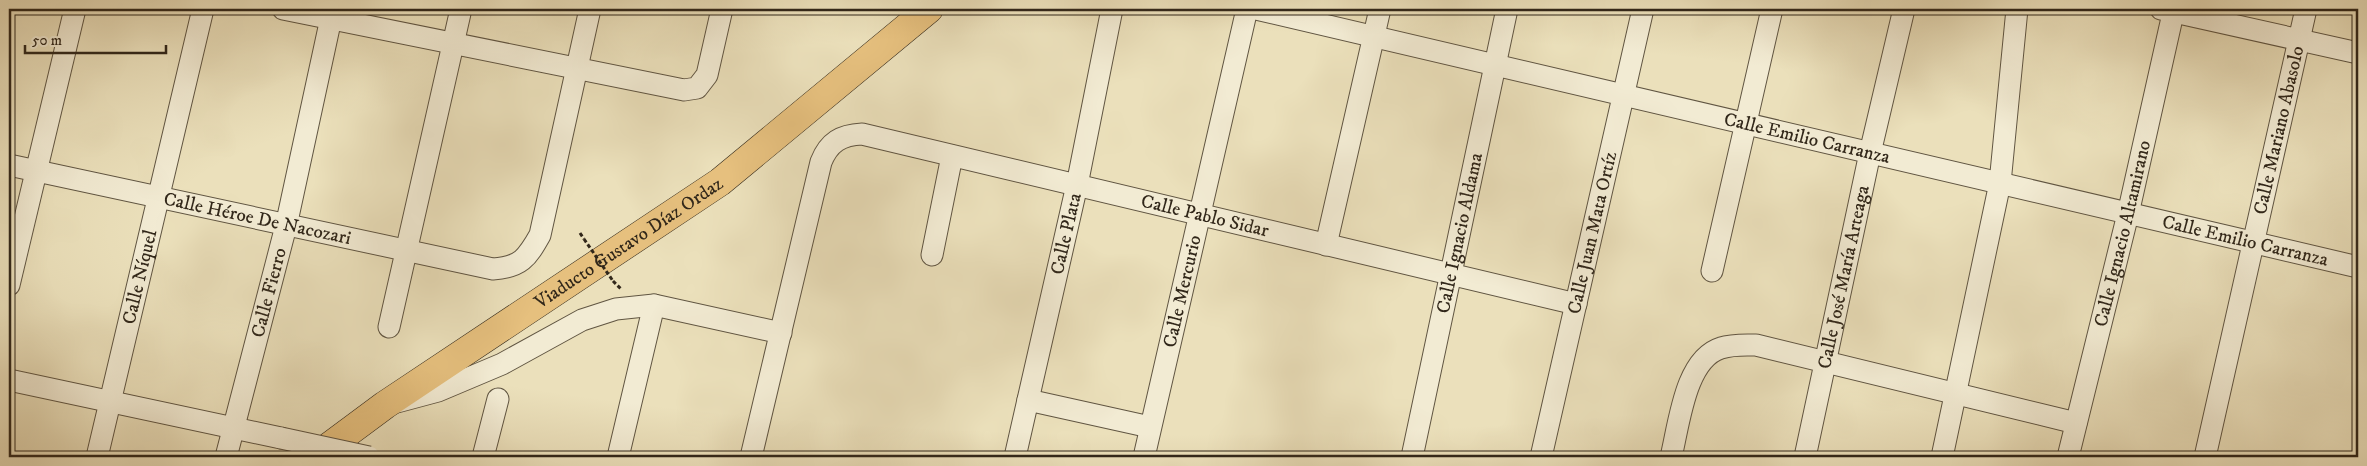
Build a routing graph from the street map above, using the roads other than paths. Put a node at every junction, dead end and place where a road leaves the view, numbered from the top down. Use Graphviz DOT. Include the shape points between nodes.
graph roads {
  1 [pos="76,9"];
  2 [pos="203,9"];
  3 [pos="283,9"];
  4 [pos="460,9"];
  5 [pos="590,9"];
  6 [pos="722,9"];
  7 [pos="929,9"];
  8 [pos="1112,9"];
  9 [pos="1247,9"];
  10 [pos="1256,9"];
  11 [pos="1380,9"];
  12 [pos="1508,9"];
  13 [pos="1643,9"];
  14 [pos="1772,9"];
  15 [pos="1904,9"];
  16 [pos="2017,9"];
  17 [pos="2306,9"];
  18 [pos="2169,10"];
  19 [pos="331,14"];
  20 [pos="1373,36"];
  21 [pos="2299,41"];
  22 [pos="452,43"];
  23 [pos="2358,53"];
  24 [pos="1494,65"];
  25 [pos="578,69"];
  26 [pos="1624,95"];
  27 [pos="1746,124"];
  28 [pos="1870,153"];
  29 [pos="952,156"];
  30 [pos="9,165"];
  31 [pos="36,171"];
  32 [pos="2000,183"];
  33 [pos="1077,185"];
  34 [pos="159,198"];
  35 [pos="2128,214"];
  36 [pos="1200,215"];
  37 [pos="286,226"];
  38 [pos="2254,243"];
  39 [pos="1326,245"];
  40 [pos="405,251"];
  41 [pos="932,255"];
  42 [pos="2358,267"];
  43 [pos="1712,270"];
  44 [pos="1449,274"];
  45 [pos="9,285"];
  46 [pos="1576,304"];
  47 [pos="654,305"];
  48 [pos="389,327"];
  49 [pos="781,333"];
  50 [pos="1825,362"];
  51 [pos="9,380"];
  52 [pos="1956,392"];
  53 [pos="498,399"];
  54 [pos="1028,400"];
  55 [pos="109,402"];
  56 [pos="385,405"];
  57 [pos="2076,423"];
  58 [pos="1150,427"];
  59 [pos="234,428"];
  60 [pos="2211,456"];
  61 [pos="97,457"];
  62 [pos="226,457"];
  63 [pos="315,457"];
  64 [pos="369,457"];
  65 [pos="483,457"];
  66 [pos="618,457"];
  67 [pos="751,457"];
  68 [pos="1015,457"];
  69 [pos="1144,457"];
  70 [pos="1412,457"];
  71 [pos="1541,457"];
  72 [pos="1671,457"];
  73 [pos="1805,457"];
  74 [pos="1942,457"];
  75 [pos="2068,457"];
  1 -- 31 [label="street"];
  2 -- 34 [label="street, Calle Níquel"];
  3 -- 19 [label="street"];
  4 -- 22 [label="street"];
  5 -- 25 [label="street"];
  6 -- 25 [label="street" via="707,75 697,88 668,88"];
  7 -- 56 [label="main road, Viaducto Gustavo Díaz Ordaz" via="720,182"];
  8 -- 33 [label="street, Calle Plata"];
  9 -- 36 [label="street, Calle Mercurio"];
  10 -- 20 [label="street, Calle Emilio Carranza"];
  11 -- 20 [label="street"];
  12 -- 24 [label="street, Calle Ignacio Aldama"];
  13 -- 26 [label="street, Calle Juan Mata Ortíz"];
  14 -- 27 [label="street"];
  15 -- 28 [label="street, Calle José María Arteaga"];
  16 -- 32 [label="street"];
  17 -- 21 [label="street, Calle Mariano Abasolo"];
  18 -- 21 [label="street"];
  18 -- 35 [label="street, Calle Ignacio Altamirano"];
  19 -- 22 [label="street"];
  19 -- 37 [label="street, Calle Fierro"];
  20 -- 24 [label="street, Calle Emilio Carranza"];
  20 -- 39 [label="street"];
  21 -- 23 [label="street"];
  21 -- 38 [label="street, Calle Mariano Abasolo"];
  22 -- 25 [label="street"];
  22 -- 40 [label="street"];
  24 -- 26 [label="street, Calle Emilio Carranza"];
  24 -- 44 [label="street, Calle Ignacio Aldama"];
  25 -- 40 [label="street, Calle Héroe De Nacozari" via="540,235 528,256 507,268 494,269"];
  26 -- 27 [label="street, Calle Emilio Carranza"];
  26 -- 46 [label="street, Calle Juan Mata Ortíz"];
  27 -- 28 [label="street, Calle Emilio Carranza"];
  27 -- 43 [label="street"];
  28 -- 32 [label="street, Calle Emilio Carranza"];
  28 -- 50 [label="street, Calle José María Arteaga"];
  29 -- 33 [label="street, Calle Pablo Sidar"];
  29 -- 41 [label="street"];
  29 -- 49 [label="street, Calle Pablo Sidar" via="862,134 849,135 834,142 821,162"];
  30 -- 31 [label="street, Calle Héroe De Nacozari"];
  31 -- 34 [label="street, Calle Héroe De Nacozari"];
  31 -- 45 [label="street"];
  32 -- 35 [label="street, Calle Emilio Carranza"];
  32 -- 52 [label="street"];
  33 -- 36 [label="street, Calle Pablo Sidar"];
  33 -- 54 [label="street, Calle Plata"];
  34 -- 37 [label="street, Calle Héroe De Nacozari"];
  34 -- 55 [label="street, Calle Níquel"];
  35 -- 38 [label="street, Calle Emilio Carranza"];
  35 -- 57 [label="street, Calle Ignacio Altamirano"];
  36 -- 39 [label="street, Calle Pablo Sidar"];
  36 -- 58 [label="street, Calle Mercurio"];
  37 -- 40 [label="street, Calle Héroe De Nacozari"];
  37 -- 59 [label="street, Calle Fierro"];
  38 -- 42 [label="street, Calle Emilio Carranza"];
  38 -- 60 [label="street, Calle Mariano Abasolo"];
  39 -- 44 [label="street, Calle Pablo Sidar"];
  40 -- 48 [label="street"];
  44 -- 46 [label="street, Calle Pablo Sidar"];
  44 -- 70 [label="street, Calle Ignacio Aldama"];
  46 -- 71 [label="street, Calle Juan Mata Ortíz"];
  47 -- 49 [label="street"];
  47 -- 56 [label="street" via="616,309 582,320 502,364 438,392"];
  47 -- 66 [label="street"];
  49 -- 67 [label="street"];
  50 -- 52 [label="street"];
  50 -- 72 [label="street" via="1756,345 1720,348 1696,368"];
  50 -- 73 [label="street, Calle José María Arteaga"];
  51 -- 55 [label="street"];
  52 -- 57 [label="street"];
  52 -- 74 [label="street"];
  53 -- 65 [label="street"];
  54 -- 58 [label="street"];
  54 -- 68 [label="street, Calle Plata"];
  55 -- 59 [label="street"];
  55 -- 61 [label="street, Calle Níquel"];
  56 -- 63 [label="main road, Viaducto Gustavo Díaz Ordaz"];
  57 -- 75 [label="street, Calle Ignacio Altamirano"];
  58 -- 69 [label="street, Calle Mercurio"];
  59 -- 62 [label="street, Calle Fierro"];
  59 -- 64 [label="street, bridge"];
}
